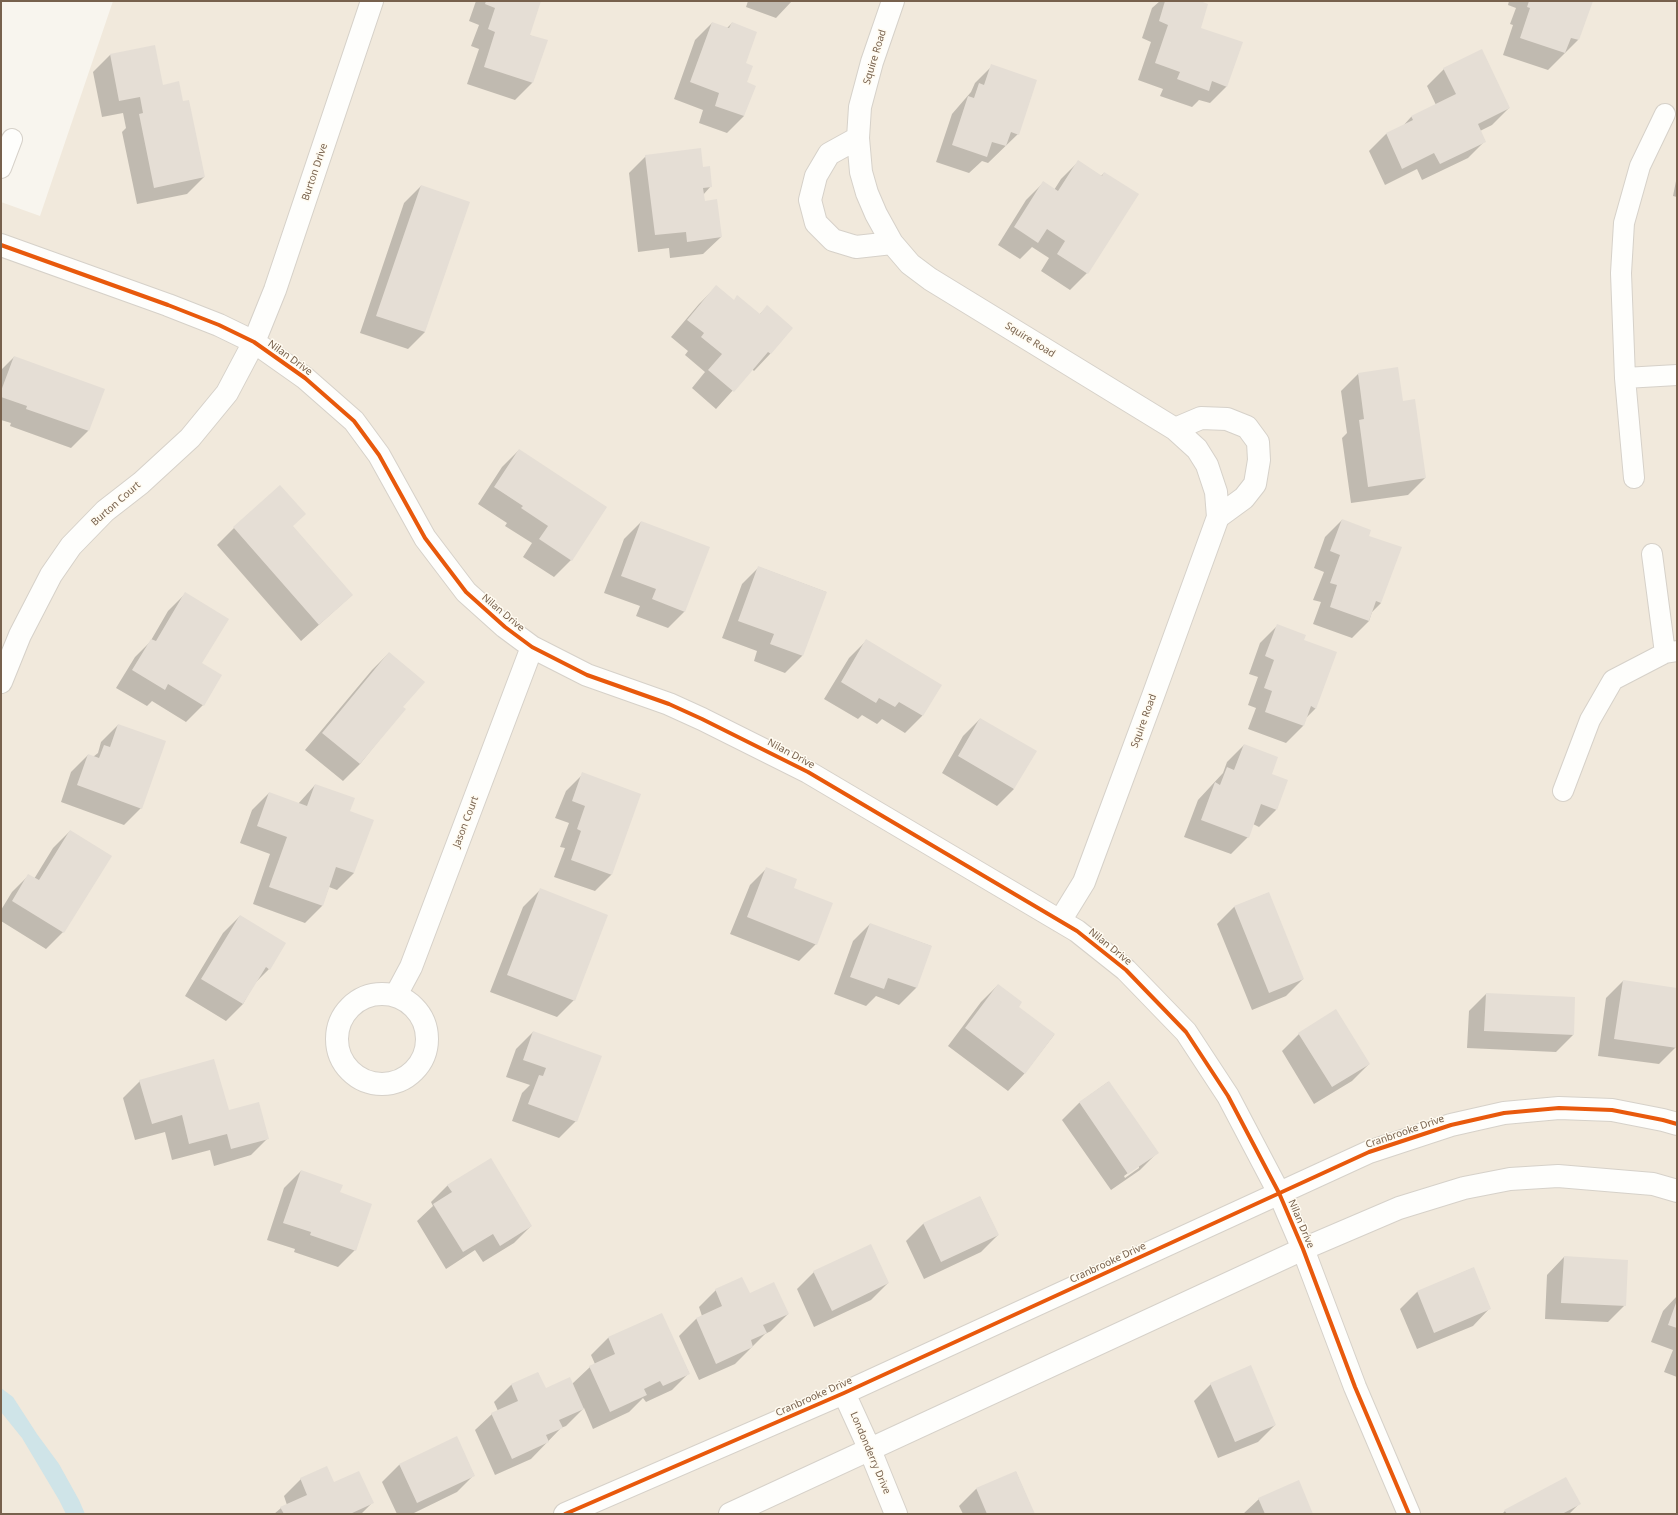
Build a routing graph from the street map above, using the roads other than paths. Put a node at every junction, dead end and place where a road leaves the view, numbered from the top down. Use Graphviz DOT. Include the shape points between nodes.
graph roads {
  1 [pos="372,1"];
  2 [pos="893,1"];
  3 [pos="1665,114"];
  4 [pos="858,138"];
  5 [pos="12,139"];
  6 [pos="1,168"];
  7 [pos="892,243"];
  8 [pos="1,245"];
  9 [pos="254,342"];
  10 [pos="1677,375"];
  11 [pos="1625,378"];
  12 [pos="1175,429"];
  13 [pos="1634,478"];
  14 [pos="1218,517"];
  15 [pos="1652,554"];
  16 [pos="532,647"];
  17 [pos="1671,652"];
  18 [pos="1,682"];
  19 [pos="1563,791"];
  20 [pos="1060,921"];
  21 [pos="396,995"];
  22 [pos="1677,1124"];
  23 [pos="1677,1191"];
  24 [pos="1279,1193"];
  25 [pos="1303,1249"];
  26 [pos="844,1393"];
  27 [pos="870,1450"];
  28 [pos="565,1514"];
  29 [pos="730,1514"];
  30 [pos="896,1514"];
  31 [pos="1409,1514"];
  1 -- 9 [label="street, Burton Drive" via="275,290"];
  2 -- 4 [label="street, Squire Road" via="860,107"];
  3 -- 11 [label="lane" via="1640,166 1624,223 1621,273"];
  4 -- 7 [label="street, Squire Road" via="861,172 867,193"];
  4 -- 7 [label="street" via="829,154 816,176 810,200 816,224 833,240 856,247"];
  5 -- 6 [label="lane"];
  7 -- 12 [label="street, Squire Road" via="910,264 930,279"];
  8 -- 9 [label="street, Nilan Drive" via="168,305"];
  9 -- 16 [label="street, Nilan Drive" via="305,378 354,421 379,455 425,538 466,592 505,628"];
  9 -- 18 [label="street, Burton Court" via="227,393 190,438 141,483 105,511 71,546 51,575 20,635"];
  10 -- 11 [label="lane"];
  11 -- 13 [label="lane"];
  12 -- 14 [label="street, Squire Road" via="1197,449 1207,465 1216,492"];
  12 -- 14 [label="street" via="1201,418 1227,419 1247,427 1258,442 1260,460 1255,484 1244,498"];
  14 -- 20 [label="street, Squire Road" via="1084,882"];
  15 -- 17 [label="lane"];
  16 -- 20 [label="street, Nilan Drive" via="587,675 669,704 787,761"];
  16 -- 21 [label="street, Jason Court" via="411,967"];
  17 -- 19 [label="lane" via="1613,680 1590,720"];
  20 -- 24 [label="street, Nilan Drive" via="1126,970 1186,1032 1228,1096"];
  21 -- 21 [label="street" via="379,993 362,998 348,1009 339,1025 336,1042 342,1059 352,1073 368,1082 386,1084 403,1079 417,1068 426,1052 427,1035 423,1018 412,1004"];
  22 -- 24 [label="street, Cranbrooke Drive" via="1612,1110 1559,1108 1504,1113 1450,1125 1369,1152"];
  23 -- 25 [label="street" via="1653,1184 1558,1176 1510,1179 1464,1188 1399,1208"];
  24 -- 25 [label="street, Nilan Drive"];
  24 -- 26 [label="street, Cranbrooke Drive"];
  25 -- 27 [label="street"];
  25 -- 31 [label="street, Nilan Drive" via="1355,1387"];
  26 -- 27 [label="street, Londonderry Drive"];
  26 -- 28 [label="street, Cranbrooke Drive"];
  27 -- 29 [label="street"];
  27 -- 30 [label="street, Londonderry Drive"];
}
